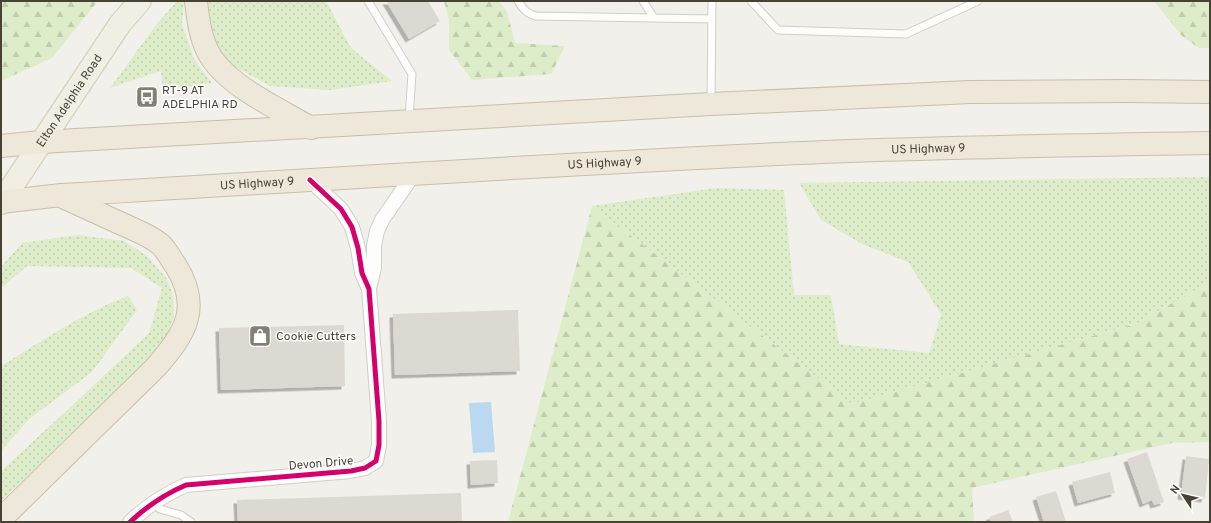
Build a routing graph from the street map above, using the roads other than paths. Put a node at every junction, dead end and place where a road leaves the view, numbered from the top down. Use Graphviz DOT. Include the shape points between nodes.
graph roads {
  1 [pos="140,1"];
  2 [pos="196,1"];
  3 [pos="368,1"];
  4 [pos="518,1"];
  5 [pos="643,1"];
  6 [pos="712,1"];
  7 [pos="751,1"];
  8 [pos="978,1"];
  9 [pos="968,3"];
  10 [pos="654,18"];
  11 [pos="711,19"];
  12 [pos="1210,92"];
  13 [pos="711,104"];
  14 [pos="409,121"];
  15 [pos="311,128"];
  16 [pos="41,142"];
  17 [pos="1210,143"];
  18 [pos="1,146"];
  19 [pos="413,175"];
  20 [pos="310,180"];
  21 [pos="60,195"];
  22 [pos="1,202"];
  23 [pos="369,289"];
  24 [pos="152,503"];
  25 [pos="1,519"];
  26 [pos="130,522"];
  27 [pos="191,522"];
  1 -- 16 [label="main road, Elton Adelphia Road" via="120,24"];
  2 -- 15 [label="highway" via="202,39 219,68 262,100"];
  3 -- 14 [label="lane" via="412,74"];
  4 -- 10 [label="lane" via="524,10 536,16"];
  5 -- 10 [label="lane"];
  6 -- 11 [label="lane"];
  7 -- 9 [label="lane" via="778,30 906,34"];
  8 -- 9 [label="lane"];
  10 -- 11 [label="lane"];
  11 -- 13 [label="lane"];
  12 -- 13 [label="highway" via="970,92"];
  13 -- 14 [label="highway"];
  14 -- 15 [label="highway"];
  15 -- 16 [label="highway"];
  16 -- 18 [label="highway"];
  16 -- 22 [label="main road, Elton Adelphia Road"];
  17 -- 19 [label="highway, US Highway 9" via="838,152"];
  19 -- 20 [label="highway, US Highway 9"];
  19 -- 23 [label="street" via="377,231 374,268"];
  20 -- 21 [label="highway, US Highway 9"];
  20 -- 23 [label="street" via="341,209 352,227 362,273"];
  21 -- 22 [label="highway, US Highway 9"];
  21 -- 25 [label="highway" via="161,244 187,288 188,314 185,326 173,348 156,367"];
  23 -- 24 [label="street, Devon Drive" via="379,445 376,461 365,468 351,470 186,485"];
  24 -- 26 [label="street, Devon Drive"];
  24 -- 27 [label="lane" via="160,510 181,515"];
}
